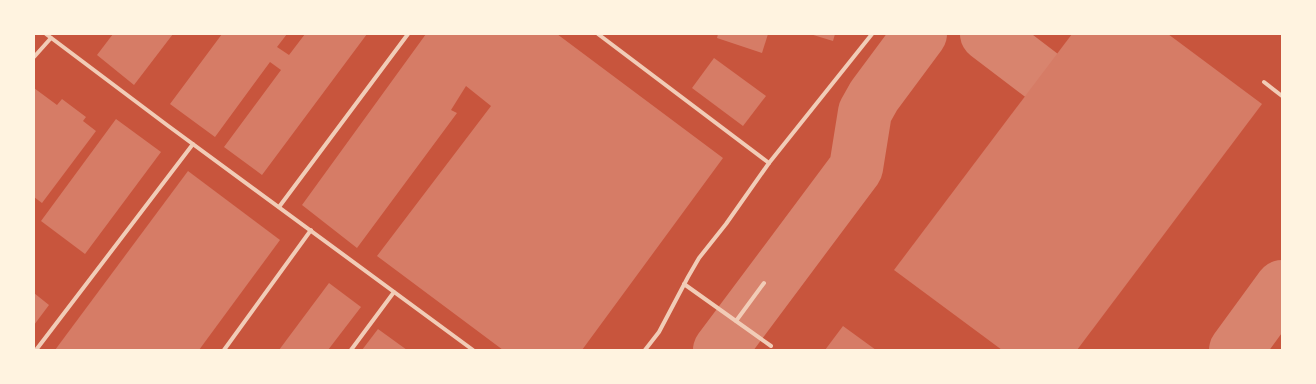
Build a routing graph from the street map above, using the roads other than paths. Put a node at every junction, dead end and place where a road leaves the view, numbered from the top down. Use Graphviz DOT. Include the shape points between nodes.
graph roads {
  1 [pos="46,34"];
  2 [pos="408,34"];
  3 [pos="598,34"];
  4 [pos="872,34"];
  5 [pos="51,38"];
  6 [pos="34,57"];
  7 [pos="1264,82"];
  8 [pos="1282,96"];
  9 [pos="193,144"];
  10 [pos="769,163"];
  11 [pos="279,207"];
  12 [pos="312,230"];
  13 [pos="764,283"];
  14 [pos="684,284"];
  15 [pos="394,292"];
  16 [pos="736,321"];
  17 [pos="771,346"];
  18 [pos="36,350"];
  19 [pos="224,350"];
  20 [pos="351,350"];
  21 [pos="473,350"];
  22 [pos="646,350"];
  1 -- 5 [label="lane"];
  2 -- 11 [label="lane"];
  3 -- 10 [label="lane"];
  4 -- 10 [label="lane"];
  5 -- 6 [label="lane"];
  5 -- 9 [label="lane"];
  7 -- 8 [label="lane"];
  9 -- 11 [label="lane"];
  9 -- 18 [label="lane"];
  10 -- 14 [label="lane" via="699,258"];
  11 -- 12 [label="lane"];
  12 -- 15 [label="lane"];
  12 -- 19 [label="lane"];
  13 -- 16 [label="lane"];
  14 -- 16 [label="lane"];
  14 -- 22 [label="lane"];
  15 -- 20 [label="lane"];
  15 -- 21 [label="lane"];
  16 -- 17 [label="lane"];
}
